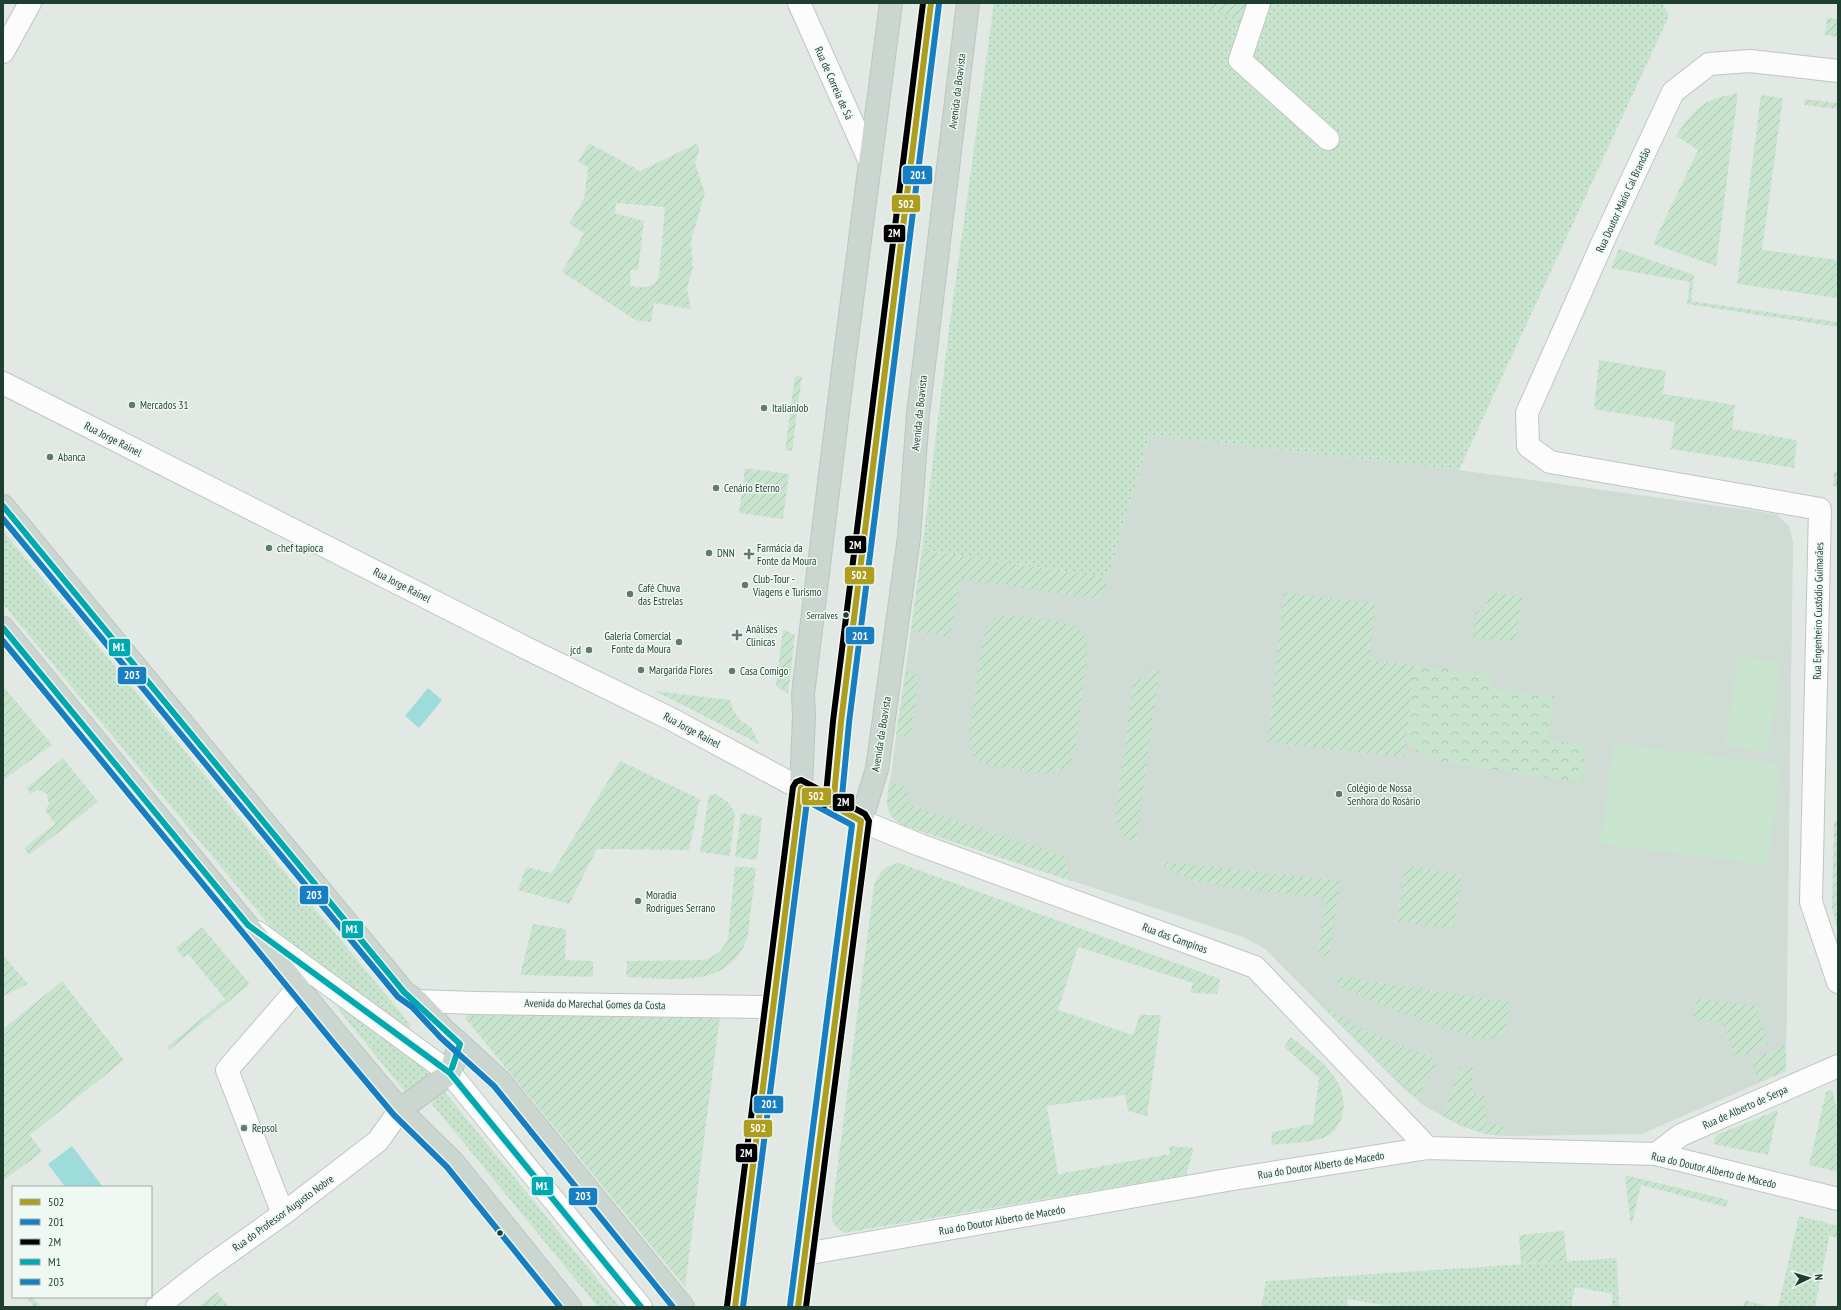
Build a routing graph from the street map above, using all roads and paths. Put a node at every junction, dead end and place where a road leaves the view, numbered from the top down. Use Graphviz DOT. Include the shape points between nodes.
graph roads {
  1 [pos="30,3"];
  2 [pos="799,3"];
  3 [pos="891,3"];
  4 [pos="931,3"];
  5 [pos="968,3"];
  6 [pos="1259,3"];
  7 [pos="3,52"];
  8 [pos="1838,71"];
  9 [pos="1328,139"];
  10 [pos="870,162"];
  11 [pos="3,383"];
  12 [pos="1550,462"];
  13 [pos="3,506"];
  14 [pos="3,628"];
  15 [pos="801,788"];
  16 [pos="833,806"];
  17 [pos="861,820"];
  18 [pos="248,925"];
  19 [pos="1838,982"];
  20 [pos="299,988"];
  21 [pos="417,1000"];
  22 [pos="773,1007"];
  23 [pos="454,1039"];
  24 [pos="1838,1066"];
  25 [pos="450,1073"];
  26 [pos="400,1110"];
  27 [pos="1428,1148"];
  28 [pos="1656,1154"];
  29 [pos="1838,1199"];
  30 [pos="283,1214"];
  31 [pos="805,1254"];
  32 [pos="157,1307"];
  33 [pos="570,1307"];
  34 [pos="641,1307"];
  35 [pos="683,1307"];
  36 [pos="735,1307"];
  37 [pos="798,1307"];
  1 -- 7 [label="street"];
  2 -- 10 [label="street, Rua de Correia de Sá"];
  3 -- 10 [label="main road"];
  4 -- 16 [label="street" via="841,722"];
  5 -- 17 [label="main road, Avenida da Boavista" via="918,414 909,537 877,769"];
  6 -- 9 [label="street" via="1240,60"];
  8 -- 12 [label="street, Rua Doutor Mário Cal Brandão" via="1750,61 1709,64 1673,92 1526,413 1528,446"];
  10 -- 15 [label="main road" via="803,694"];
  11 -- 15 [label="street, Rua Jorge Rainel" via="671,719"];
  12 -- 19 [label="street, Rua Engenheiro Custódio Guimarães" via="1820,509 1811,902"];
  13 -- 21 [label="main road" via="404,992"];
  14 -- 18 [label="main road"];
  15 -- 16 [label="street"];
  15 -- 22 [label="main road"];
  16 -- 17 [label="street"];
  17 -- 27 [label="street, Rua das Campinas" via="1255,967"];
  17 -- 31 [label="main road, Avenida da Boavista"];
  18 -- 20 [label="main road"];
  18 -- 25 [label="street"];
  20 -- 26 [label="main road"];
  20 -- 30 [label="street" via="227,1070"];
  21 -- 22 [label="street, Avenida do Marechal Gomes da Costa"];
  21 -- 23 [label="main road"];
  22 -- 36 [label="main road"];
  23 -- 25 [label="main road"];
  23 -- 35 [label="main road" via="500,1081"];
  24 -- 28 [label="street, Rua de Alberto de Serpa" via="1682,1135"];
  25 -- 26 [label="main road"];
  25 -- 34 [label="street"];
  26 -- 30 [label="street, Rua do Professor Augusto Nobre" via="378,1141"];
  26 -- 33 [label="main road" via="453,1162"];
  27 -- 28 [label="street, Rua do Doutor Alberto de Macedo"];
  27 -- 31 [label="street, Rua do Doutor Alberto de Macedo" via="1227,1180"];
  28 -- 29 [label="street, Rua do Doutor Alberto de Macedo"];
  30 -- 32 [label="street, Rua do Professor Augusto Nobre"];
  31 -- 37 [label="main road, Avenida da Boavista"];
}
